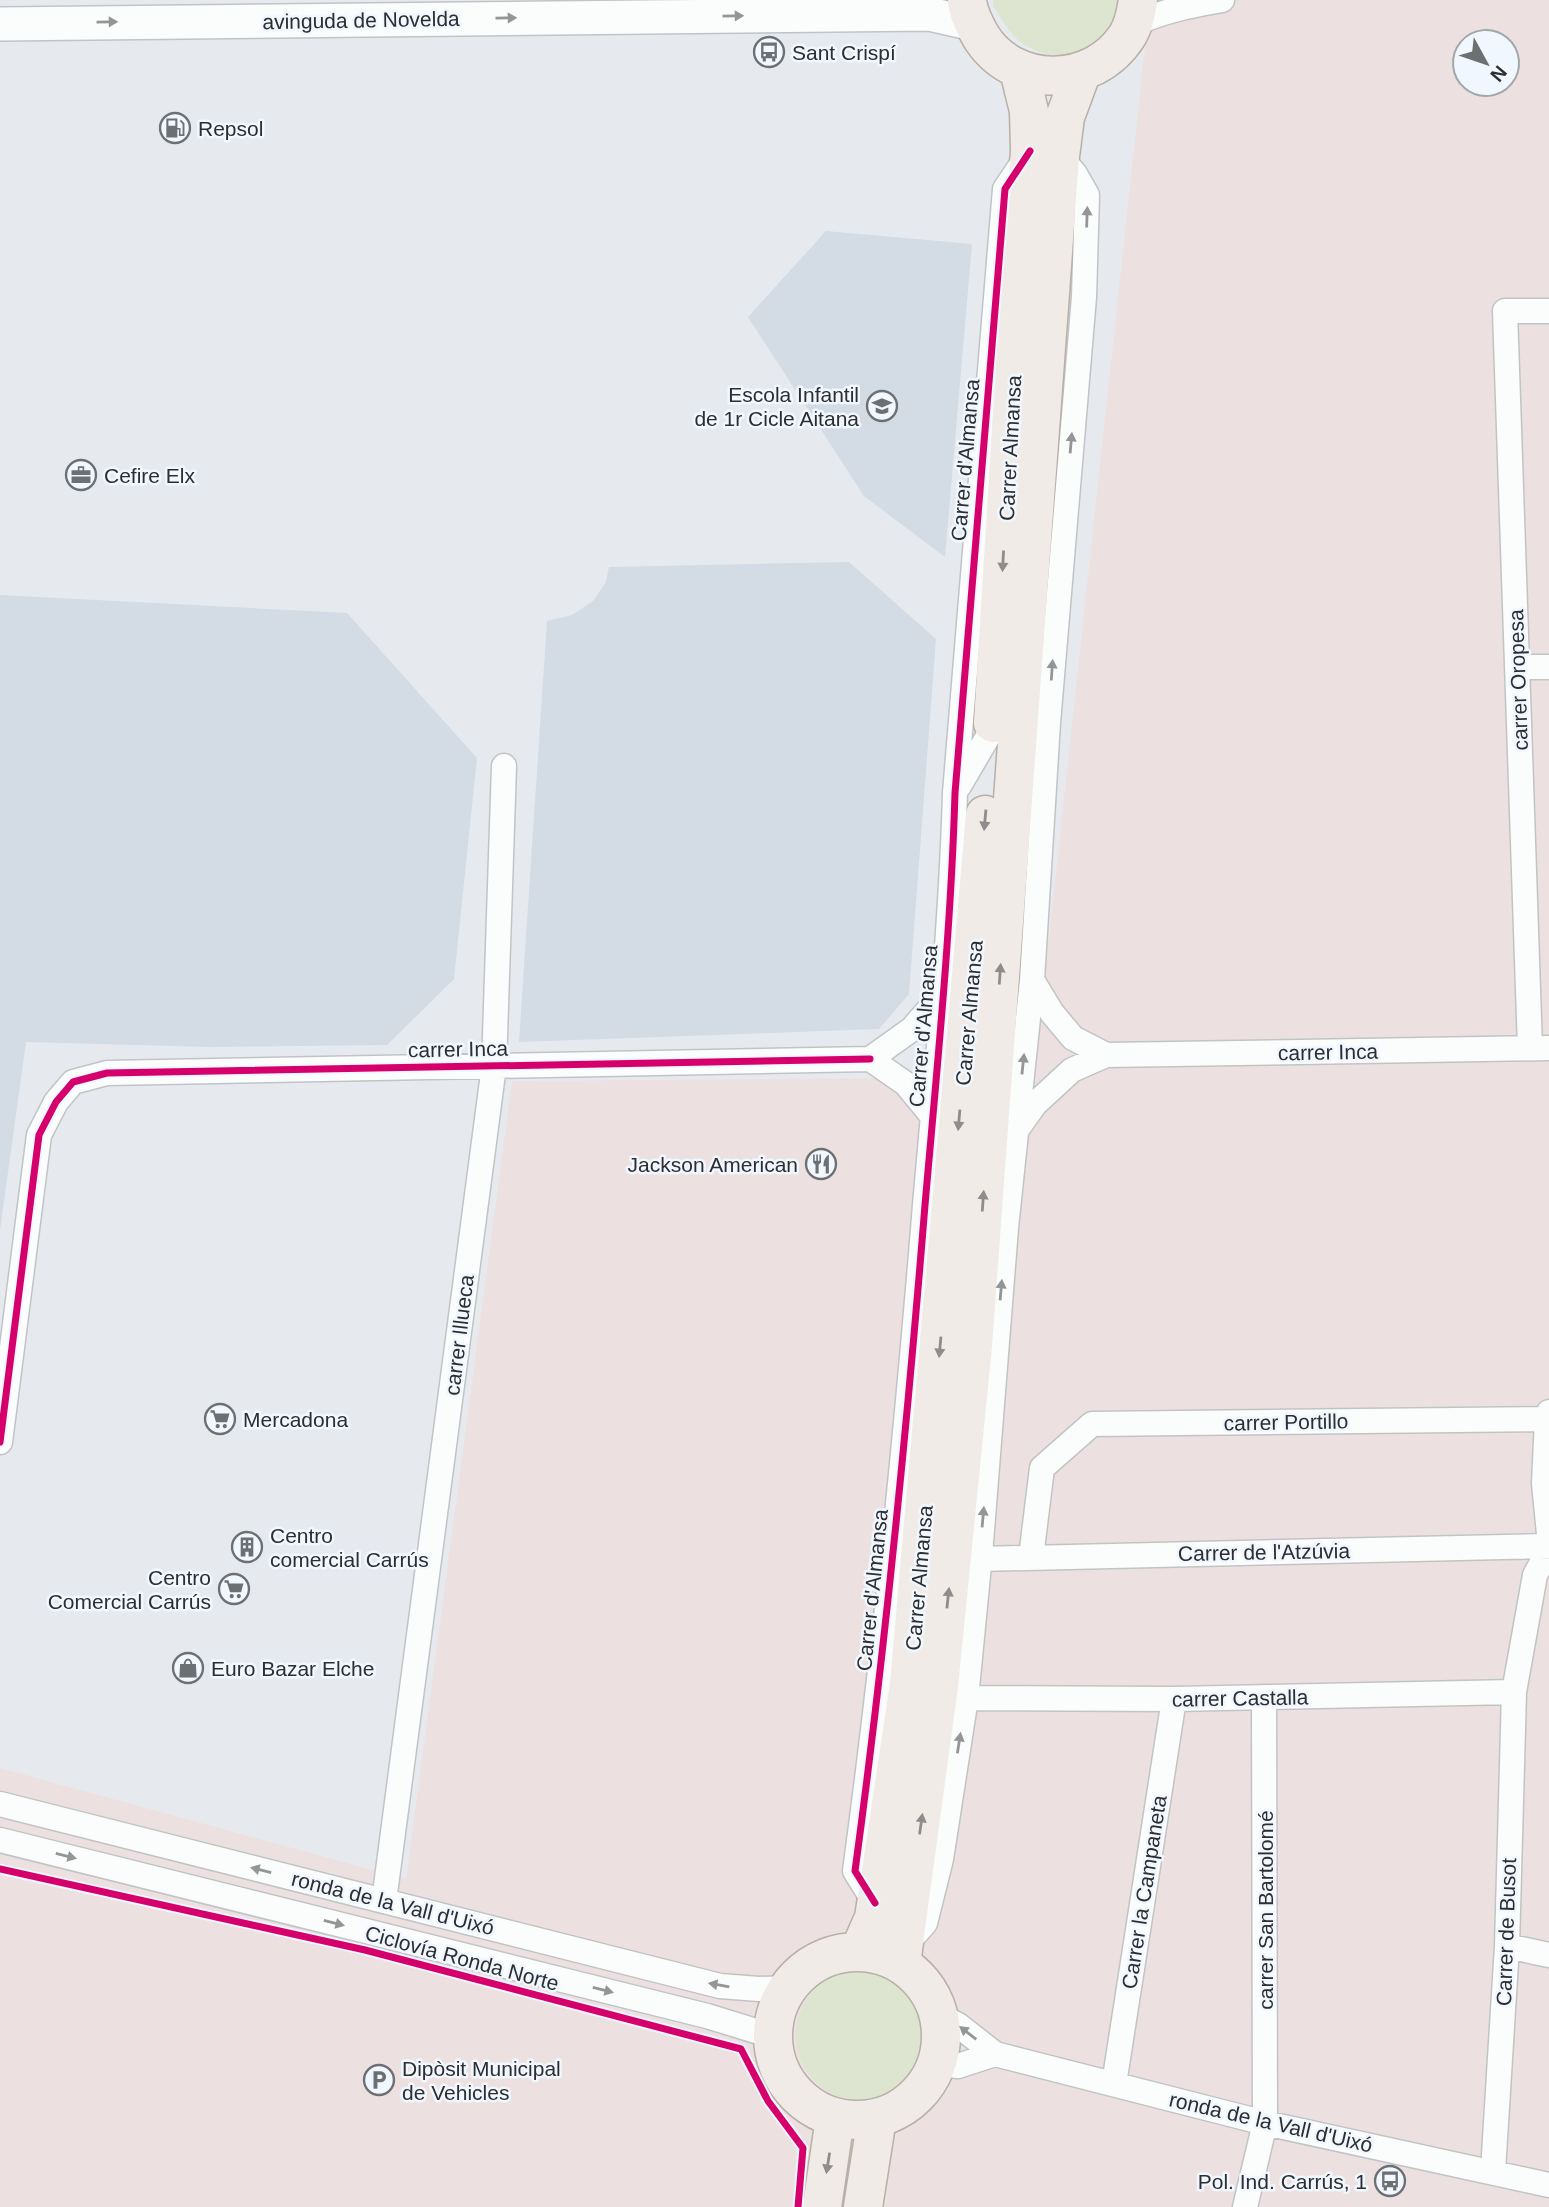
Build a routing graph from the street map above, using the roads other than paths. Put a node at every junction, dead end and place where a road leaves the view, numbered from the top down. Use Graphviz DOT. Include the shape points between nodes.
graph roads {
  1 [pos="1222,0"];
  2 [pos="970,12"];
  3 [pos="1135,13"];
  4 [pos="0,24"];
  5 [pos="1019,70"];
  6 [pos="1082,71"];
  7 [pos="1045,154"];
  8 [pos="1549,311"];
  9 [pos="1517,667"];
  10 [pos="1549,667"];
  11 [pos="1048,723"];
  12 [pos="993,728"];
  13 [pos="504,766"];
  14 [pos="1014,778"];
  15 [pos="955,793"];
  16 [pos="1032,980"];
  17 [pos="944,992"];
  18 [pos="1540,1048"];
  19 [pos="1106,1055"];
  20 [pos="870,1059"];
  21 [pos="494,1066"];
  22 [pos="933,1117"];
  23 [pos="1016,1132"];
  24 [pos="1548,1416"];
  25 [pos="0,1441"];
  26 [pos="1549,1534"];
  27 [pos="1549,1548"];
  28 [pos="1031,1557"];
  29 [pos="979,1559"];
  30 [pos="1514,1692"];
  31 [pos="1265,1697"];
  32 [pos="966,1698"];
  33 [pos="1174,1699"];
  34 [pos="4,1800"];
  35 [pos="0,1840"];
  36 [pos="384,1901"];
  37 [pos="875,1903"];
  38 [pos="1507,1946"];
  39 [pos="859,1952"];
  40 [pos="1549,1955"];
  41 [pos="903,1956"];
  42 [pos="787,1988"];
  43 [pos="939,2015"];
  44 [pos="772,2036"];
  45 [pos="995,2054"];
  46 [pos="937,2064"];
  47 [pos="1114,2084"];
  48 [pos="835,2118"];
  49 [pos="877,2118"];
  50 [pos="1265,2123"];
  51 [pos="1493,2171"];
  52 [pos="1549,2185"];
  53 [pos="822,2207"];
  54 [pos="863,2207"];
  55 [pos="1245,2207"];
  1 -- 3 [label="street" via="1148,17"];
  4 -- 2 [label="main road, avinguda de Novelda, one-way"];
  2 -- 5 [label="main road" via="986,45"];
  3 -- 6 [label="main road" via="1127,36 1112,53"];
  5 -- 6 [label="main road" via="1055,76"];
  5 -- 7 [label="main road, Carrer Almansa"];
  6 -- 7 [label="main road, Carrer d'Almansa"];
  11 -- 7 [label="street, Carrer d'Almansa, one-way" via="1084,298 1087,195 1075,174"];
  7 -- 12 [label="main road, Carrer Almansa, one-way" via="1019,298"];
  7 -- 14 [label="main road, Carrer d'Almansa"];
  7 -- 15 [label="street, Carrer d'Almansa" via="1004,189"];
  8 -- 9 [label="street, carrer Oropesa" via="1505,311"];
  9 -- 10 [label="street"];
  9 -- 18 [label="street, carrer Oropesa"];
  11 -- 14 [label="street, Carrer d'Almansa"];
  11 -- 16 [label="street, Carrer d'Almansa"];
  12 -- 15 [label="street, Carrer d'Almansa"];
  12 -- 37 [label="main road, Carrer Almansa, one-way" via="911,1670"];
  13 -- 21 [label="street, carrer Illueca"];
  41 -- 14 [label="main road, Carrer d'Almansa, one-way" via="939,1686 971,1360"];
  15 -- 17 [label="street, Carrer d'Almansa"];
  16 -- 19 [label="street" via="1073,1038"];
  23 -- 16 [label="street, Carrer d'Almansa, one-way"];
  17 -- 20 [label="street" via="912,1029"];
  17 -- 22 [label="street, Carrer d'Almansa"];
  18 -- 19 [label="street, carrer Inca"];
  19 -- 23 [label="street" via="1072,1070 1035,1104"];
  20 -- 21 [label="street, carrer Inca"];
  20 -- 22 [label="street" via="906,1084"];
  21 -- 25 [label="street, carrer Inca" via="107,1073 73,1082 56,1101 39,1135"];
  21 -- 36 [label="street, carrer Illueca"];
  22 -- 37 [label="street, Carrer d'Almansa" via="897,1516 855,1871"];
  29 -- 23 [label="street, Carrer d'Almansa, one-way"];
  24 -- 26 [label="street" via="1544,1483"];
  24 -- 28 [label="street, carrer Portillo" via="1092,1424 1042,1468"];
  27 -- 28 [label="street, Carrer de l'Atzúvia"];
  27 -- 30 [label="street, Carrer de Busot" via="1535,1575"];
  28 -- 29 [label="street, Carrer de l'Atzúvia"];
  29 -- 32 [label="street, Carrer d'Almansa"];
  30 -- 31 [label="street, carrer Castalla"];
  30 -- 38 [label="street, Carrer de Busot"];
  31 -- 33 [label="street, carrer Castalla"];
  31 -- 50 [label="street, carrer San Bartolomé"];
  32 -- 33 [label="street, carrer Castalla"];
  41 -- 32 [label="street, Carrer d'Almansa, one-way" via="925,1923 941,1859"];
  33 -- 47 [label="street, Carrer la Campaneta"];
  36 -- 34 [label="street, ronda de la Vall d'Uixó, one-way"];
  35 -- 44 [label="street, ronda de la Vall d'Uixó, one-way"];
  42 -- 36 [label="street, ronda de la Vall d'Uixó, one-way" via="720,1986"];
  37 -- 39 [label="main road, Carrer Almansa" via="874,1918"];
  38 -- 40 [label="street"];
  38 -- 51 [label="street, Carrer de Busot"];
  39 -- 41 [label="main road"];
  39 -- 42 [label="main road" via="822,1959"];
  41 -- 43 [label="main road"];
  42 -- 44 [label="main road"];
  45 -- 43 [label="street, ronda de la Vall d'Uixó, one-way"];
  43 -- 46 [label="main road"];
  44 -- 48 [label="main road" via="781,2074 794,2093"];
  45 -- 46 [label="street" via="958,2066"];
  45 -- 47 [label="street, ronda de la Vall d'Uixó"];
  46 -- 49 [label="main road" via="927,2085 907,2104"];
  47 -- 50 [label="street, ronda de la Vall d'Uixó"];
  48 -- 49 [label="main road"];
  48 -- 53 [label="main road, one-way"];
  49 -- 54 [label="main road"];
  50 -- 51 [label="street, ronda de la Vall d'Uixó"];
  50 -- 55 [label="street, carrer San Bartolomé"];
  51 -- 52 [label="street, ronda de la Vall d'Uixó"];
}
